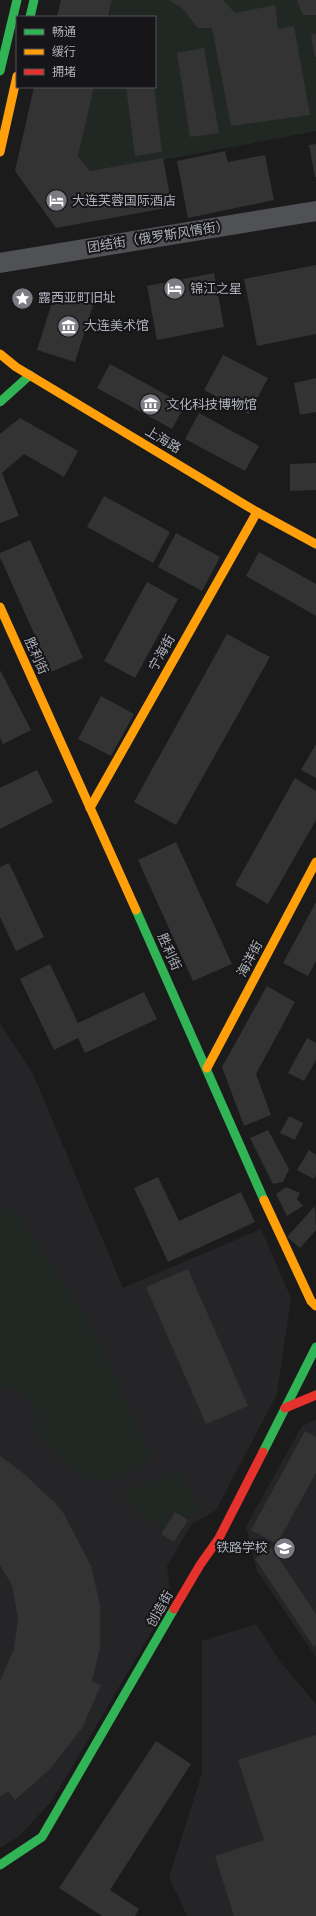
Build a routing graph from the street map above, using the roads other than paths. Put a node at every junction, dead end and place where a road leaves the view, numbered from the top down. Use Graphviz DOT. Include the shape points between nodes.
graph roads {
  1 [pos="17,0"];
  2 [pos="34,0"];
  3 [pos="30,16"];
  4 [pos="0,71"];
  5 [pos="16,80"];
  6 [pos="0,152"];
  7 [pos="316,211"];
  8 [pos="0,263"];
  9 [pos="0,342"];
  10 [pos="0,354"];
  11 [pos="16,367"];
  12 [pos="30,375"];
  13 [pos="0,402"];
  14 [pos="257,512"];
  15 [pos="316,544"];
  16 [pos="0,607"];
  17 [pos="90,808"];
  18 [pos="316,862"];
  19 [pos="207,1068"];
  20 [pos="316,1306"];
  21 [pos="316,1347"];
  22 [pos="316,1395"];
  23 [pos="285,1408"];
  24 [pos="0,1865"];
  1 -- 4 [label="street"];
  2 -- 3 [label="street"];
  5 -- 6 [label="street"];
  7 -- 8 [label="street, 团结街（俄罗斯风情街）"];
  9 -- 11 [label="street"];
  10 -- 11 [label="street, 上海路"];
  11 -- 12 [label="street, 上海路"];
  12 -- 13 [label="street"];
  12 -- 14 [label="street, 上海路"];
  14 -- 15 [label="street, 上海路"];
  14 -- 17 [label="street, 宁海街"];
  16 -- 17 [label="street, 胜利街"];
  17 -- 19 [label="street, 胜利街"];
  18 -- 19 [label="street, 海洋街"];
  19 -- 20 [label="street, 胜利街" via="268,1210 311,1301"];
  21 -- 23 [label="street, 创造街"];
  22 -- 23 [label="street"];
  23 -- 24 [label="street, 创造街" via="219,1538 200,1565 42,1837"];
}
